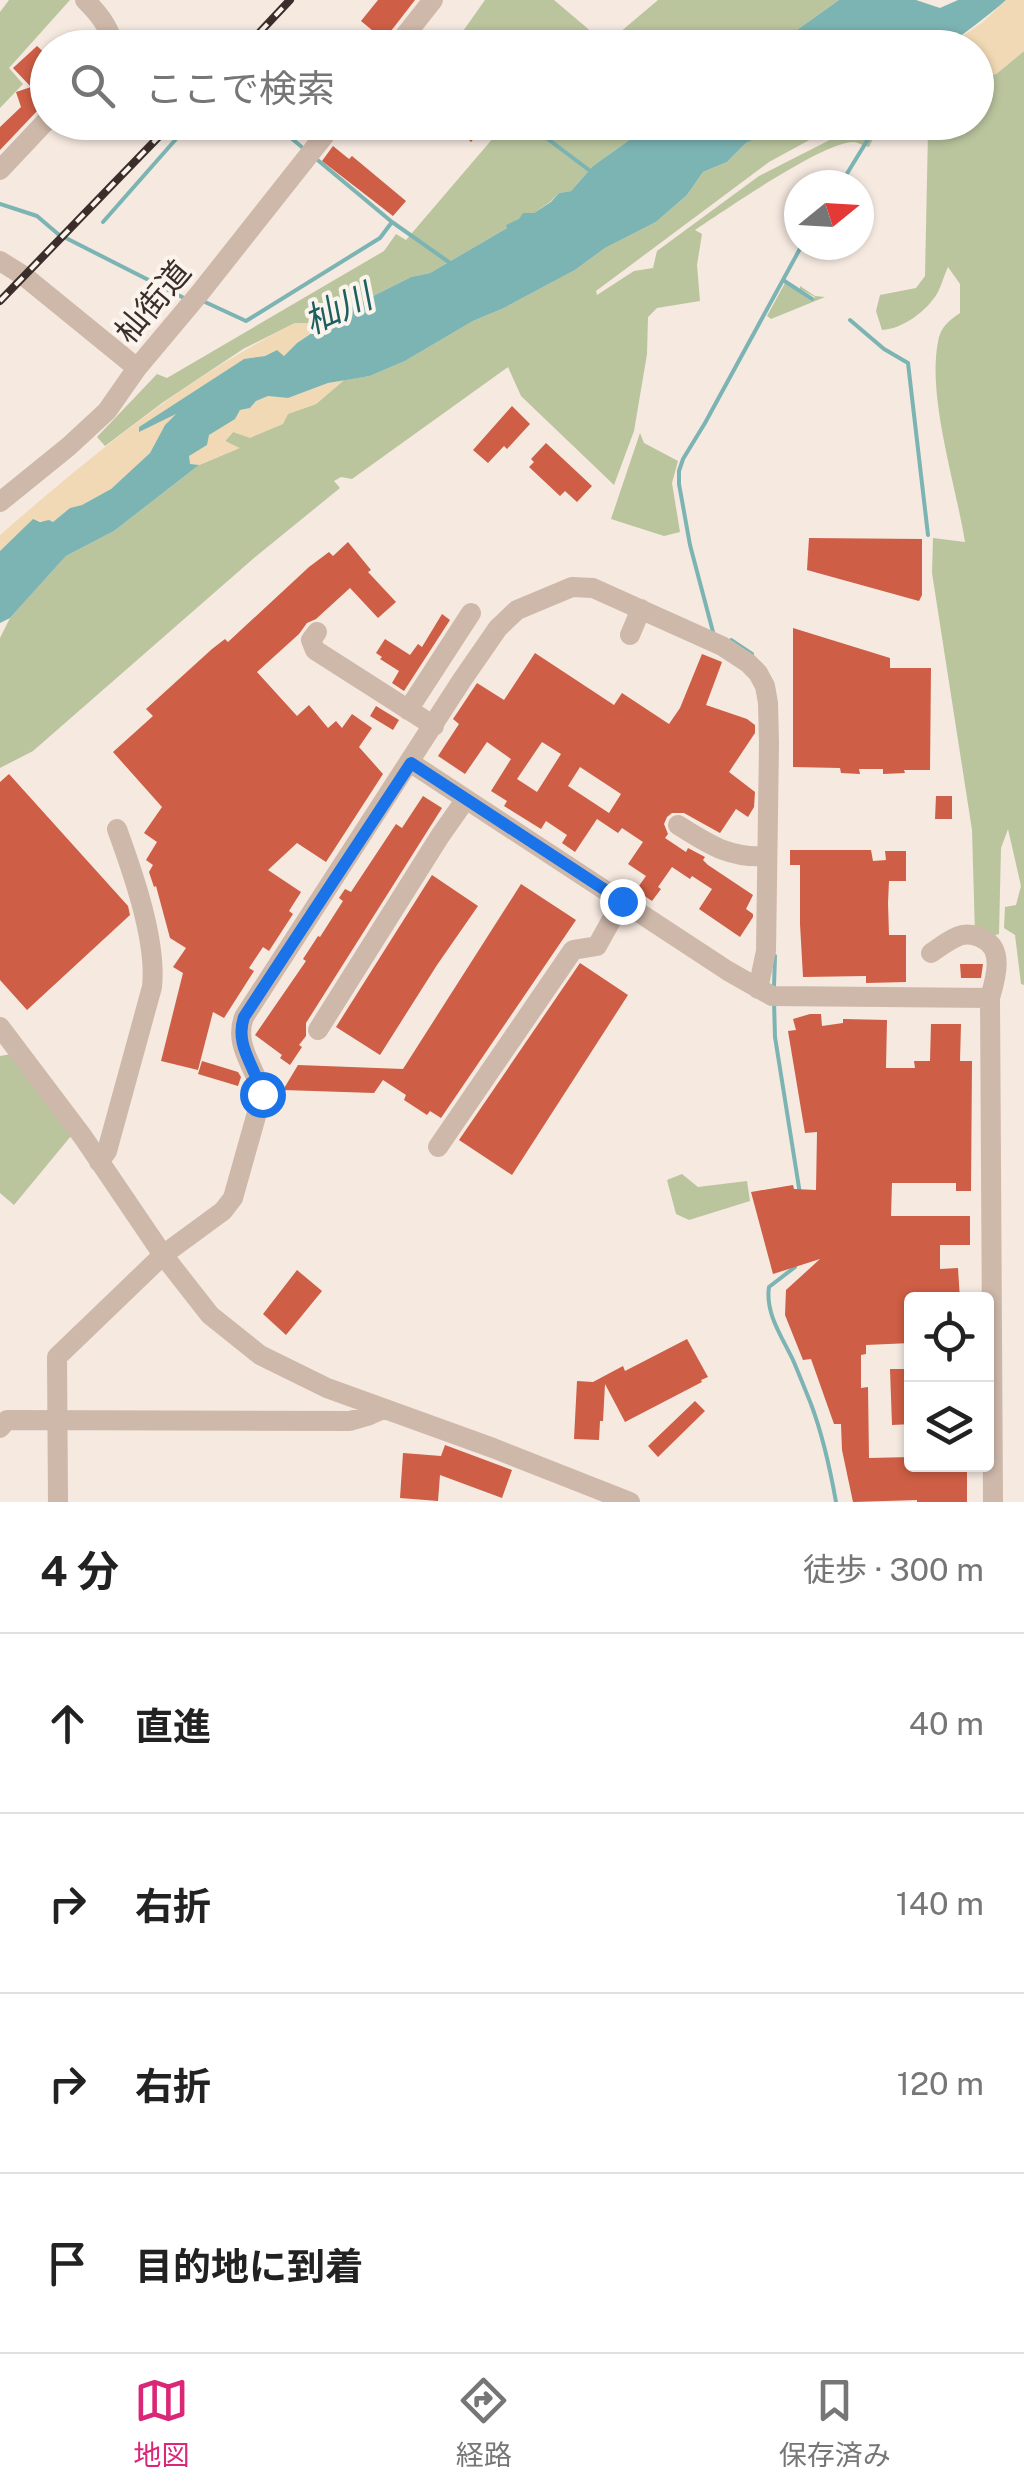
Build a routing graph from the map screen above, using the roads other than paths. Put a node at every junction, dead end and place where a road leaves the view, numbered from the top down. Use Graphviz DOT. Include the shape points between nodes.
graph roads {
  1 [pos="85,0"];
  2 [pos="433,0"];
  3 [pos="108,30"];
  4 [pos="409,30"];
  5 [pos="30,139"];
  6 [pos="321,140"];
  7 [pos="0,170"];
  8 [pos="0,260"];
  9 [pos="137,368"];
  10 [pos="0,502"];
  11 [pos="641,609"];
  12 [pos="471,613"];
  13 [pos="317,632"];
  14 [pos="630,635"];
  15 [pos="408,710"];
  16 [pos="434,726"];
  17 [pos="411,763"];
  18 [pos="466,799"];
  19 [pos="678,825"];
  20 [pos="117,829"];
  21 [pos="768,856"];
  22 [pos="622,901"];
  23 [pos="931,952"];
  24 [pos="770,994"];
  25 [pos="990,998"];
  26 [pos="0,1027"];
  27 [pos="318,1030"];
  28 [pos="438,1148"];
  29 [pos="99,1162"];
  30 [pos="163,1256"];
  31 [pos="383,1409"];
  32 [pos="57,1420"];
  33 [pos="0,1428"];
  34 [pos="58,1502"];
  35 [pos="630,1502"];
  36 [pos="993,1502"];
  1 -- 3 [label="street"];
  2 -- 4 [label="street"];
  5 -- 7 [label="street"];
  6 -- 9 [label="street, 杣街道"];
  8 -- 9 [label="street"];
  9 -- 10 [label="street, 杣街道" via="107,411"];
  11 -- 14 [label="street"];
  11 -- 16 [label="street" via="594,588 572,588 517,610"];
  11 -- 21 [label="street" via="722,646 748,663 765,686"];
  12 -- 15 [label="street"];
  13 -- 15 [label="street" via="316,650"];
  15 -- 16 [label="street"];
  16 -- 17 [label="street"];
  17 -- 18 [label="street"];
  17 -- 30 [label="street" via="244,1017 240,1035 262,1094 233,1198"];
  18 -- 22 [label="street"];
  18 -- 27 [label="street"];
  19 -- 21 [label="street" via="716,848 746,858"];
  20 -- 29 [label="street" via="154,968"];
  21 -- 24 [label="street"];
  22 -- 24 [label="street"];
  22 -- 28 [label="street" via="597,946 573,950"];
  23 -- 25 [label="street" via="960,936 990,942 997,970"];
  24 -- 25 [label="street"];
  25 -- 36 [label="street"];
  26 -- 29 [label="street"];
  29 -- 30 [label="street"];
  30 -- 31 [label="street" via="210,1315 260,1354"];
  30 -- 32 [label="street" via="57,1357"];
  31 -- 32 [label="street" via="350,1421"];
  31 -- 35 [label="street"];
  32 -- 33 [label="street" via="7,1420"];
  32 -- 34 [label="street"];
}
